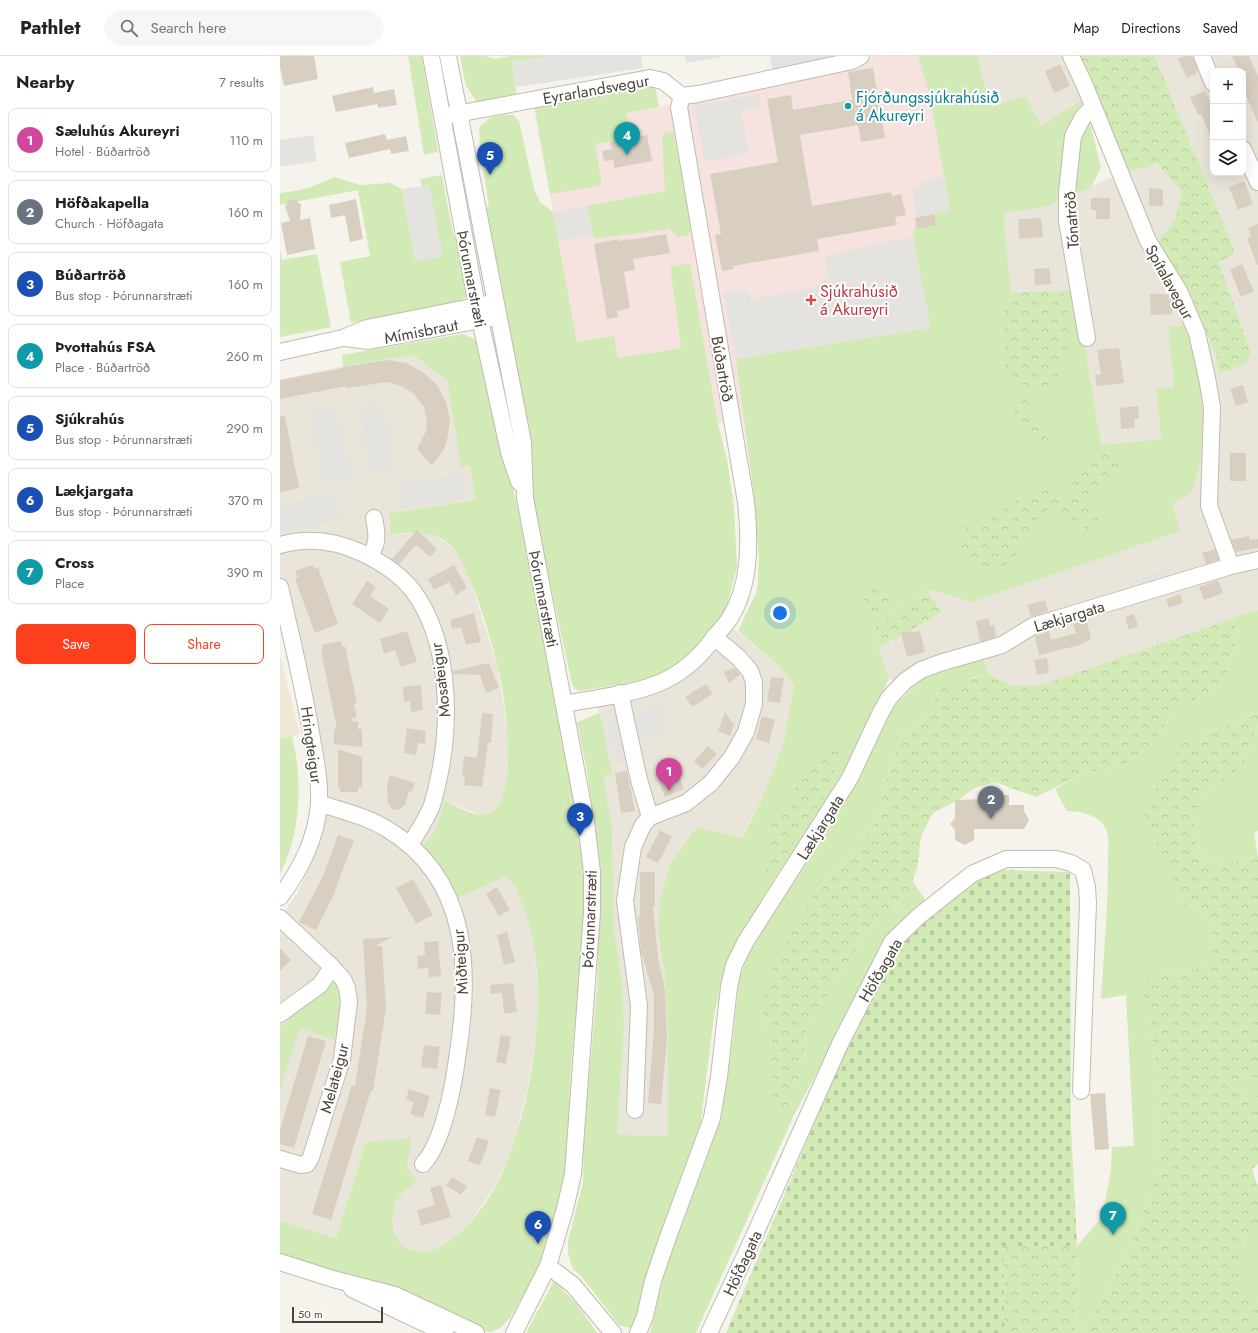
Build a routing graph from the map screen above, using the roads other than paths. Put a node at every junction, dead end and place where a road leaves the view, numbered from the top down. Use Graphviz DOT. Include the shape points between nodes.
graph roads {
  1 [pos="431,56"];
  2 [pos="448,56"];
  3 [pos="861,56"];
  4 [pos="1071,56"];
  5 [pos="1202,56"];
  6 [pos="1210,76"];
  7 [pos="682,96"];
  8 [pos="1093,107"];
  9 [pos="460,114"];
  10 [pos="441,117"];
  11 [pos="1246,156"];
  12 [pos="1258,182"];
  13 [pos="498,309"];
  14 [pos="479,313"];
  15 [pos="1087,338"];
  16 [pos="280,352"];
  17 [pos="525,498"];
  18 [pos="374,518"];
  19 [pos="280,545"];
  20 [pos="369,556"];
  21 [pos="1258,560"];
  22 [pos="1230,566"];
  23 [pos="280,587"];
  24 [pos="714,637"];
  25 [pos="620,693"];
  26 [pos="564,704"];
  27 [pos="319,803"];
  28 [pos="650,817"];
  29 [pos="410,844"];
  30 [pos="280,897"];
  31 [pos="280,918"];
  32 [pos="332,967"];
  33 [pos="280,1014"];
  34 [pos="1081,1091"];
  35 [pos="635,1110"];
  36 [pos="280,1159"];
  37 [pos="423,1164"];
  38 [pos="280,1262"];
  39 [pos="548,1266"];
  40 [pos="333,1279"];
  41 [pos="445,1333"];
  42 [pos="476,1333"];
  43 [pos="514,1333"];
  44 [pos="613,1333"];
  45 [pos="638,1333"];
  46 [pos="709,1333"];
  1 -- 10 [label="street, Þórunnarstræti"];
  2 -- 9 [label="street, Þórunnarstræti"];
  3 -- 7 [label="street" via="852,61"];
  4 -- 8 [label="street, Spítalavegur"];
  5 -- 6 [label="street"];
  7 -- 9 [label="street, Eyrarlandsvegur" via="663,80 650,78"];
  7 -- 24 [label="street, Búðartröð" via="678,107 748,526 744,582 730,618"];
  8 -- 15 [label="street, Tónatröð" via="1083,117 1073,136 1067,192 1067,221"];
  8 -- 22 [label="street, Spítalavegur" via="1148,241 1179,291 1197,334 1212,406 1209,506"];
  9 -- 10 [label="street, Eyrarlandsvegur"];
  9 -- 13 [label="street, Þórunnarstræti"];
  10 -- 14 [label="street, Þórunnarstræti"];
  11 -- 12 [label="street"];
  13 -- 14 [label="street, Mímisbraut"];
  13 -- 17 [label="street, Þórunnarstræti" via="522,442"];
  14 -- 16 [label="street, Mímisbraut" via="367,328 343,338"];
  14 -- 17 [label="street, Þórunnarstræti" via="509,452"];
  17 -- 26 [label="street, Þórunnarstræti"];
  18 -- 20 [label="street" via="376,543"];
  19 -- 20 [label="street, Mosateigur" via="293,541 313,540 335,544"];
  20 -- 29 [label="street, Mosateigur" via="381,562 413,590 435,633 441,660 446,713 445,747 430,810"];
  21 -- 22 [label="street, Lækjargata"];
  22 -- 45 [label="street, Lækjargata" via="1033,626 1002,645 940,662 921,670 889,698 850,778 746,941 734,965 712,1118 668,1237"];
  23 -- 27 [label="street, Hringteigur" via="307,708 317,768"];
  24 -- 25 [label="street, Búðartröð" via="682,671 659,683"];
  24 -- 28 [label="street" via="739,658 750,671 754,682 754,704 746,732 732,757 701,793 686,803"];
  25 -- 26 [label="street, Búðartröð"];
  25 -- 28 [label="street"];
  26 -- 39 [label="street, Þórunnarstræti" via="586,822 592,872 592,912 573,1174"];
  27 -- 29 [label="street, Miðteigur" via="370,820"];
  27 -- 30 [label="street, Hringteigur" via="303,860"];
  28 -- 35 [label="street" via="643,825 633,847 625,901 639,1006"];
  29 -- 37 [label="street, Miðteigur" via="446,892 455,913 461,935 465,980 454,1079 437,1142"];
  31 -- 32 [label="street, Melateigur"];
  32 -- 33 [label="street" via="320,985"];
  32 -- 36 [label="street, Melateigur" via="347,988 349,1002 342,1059 307,1164 301,1165"];
  34 -- 46 [label="street, Höfðagata" via="1088,903 1088,887 1083,870 1056,859 1006,859 972,874 919,916 892,942 840,1044"];
  38 -- 40 [label="street"];
  39 -- 43 [label="street, Þórunnarstræti"];
  39 -- 44 [label="street" via="573,1285"];
  40 -- 41 [label="street" via="371,1300"];
  40 -- 42 [label="street" via="395,1295"];
}
